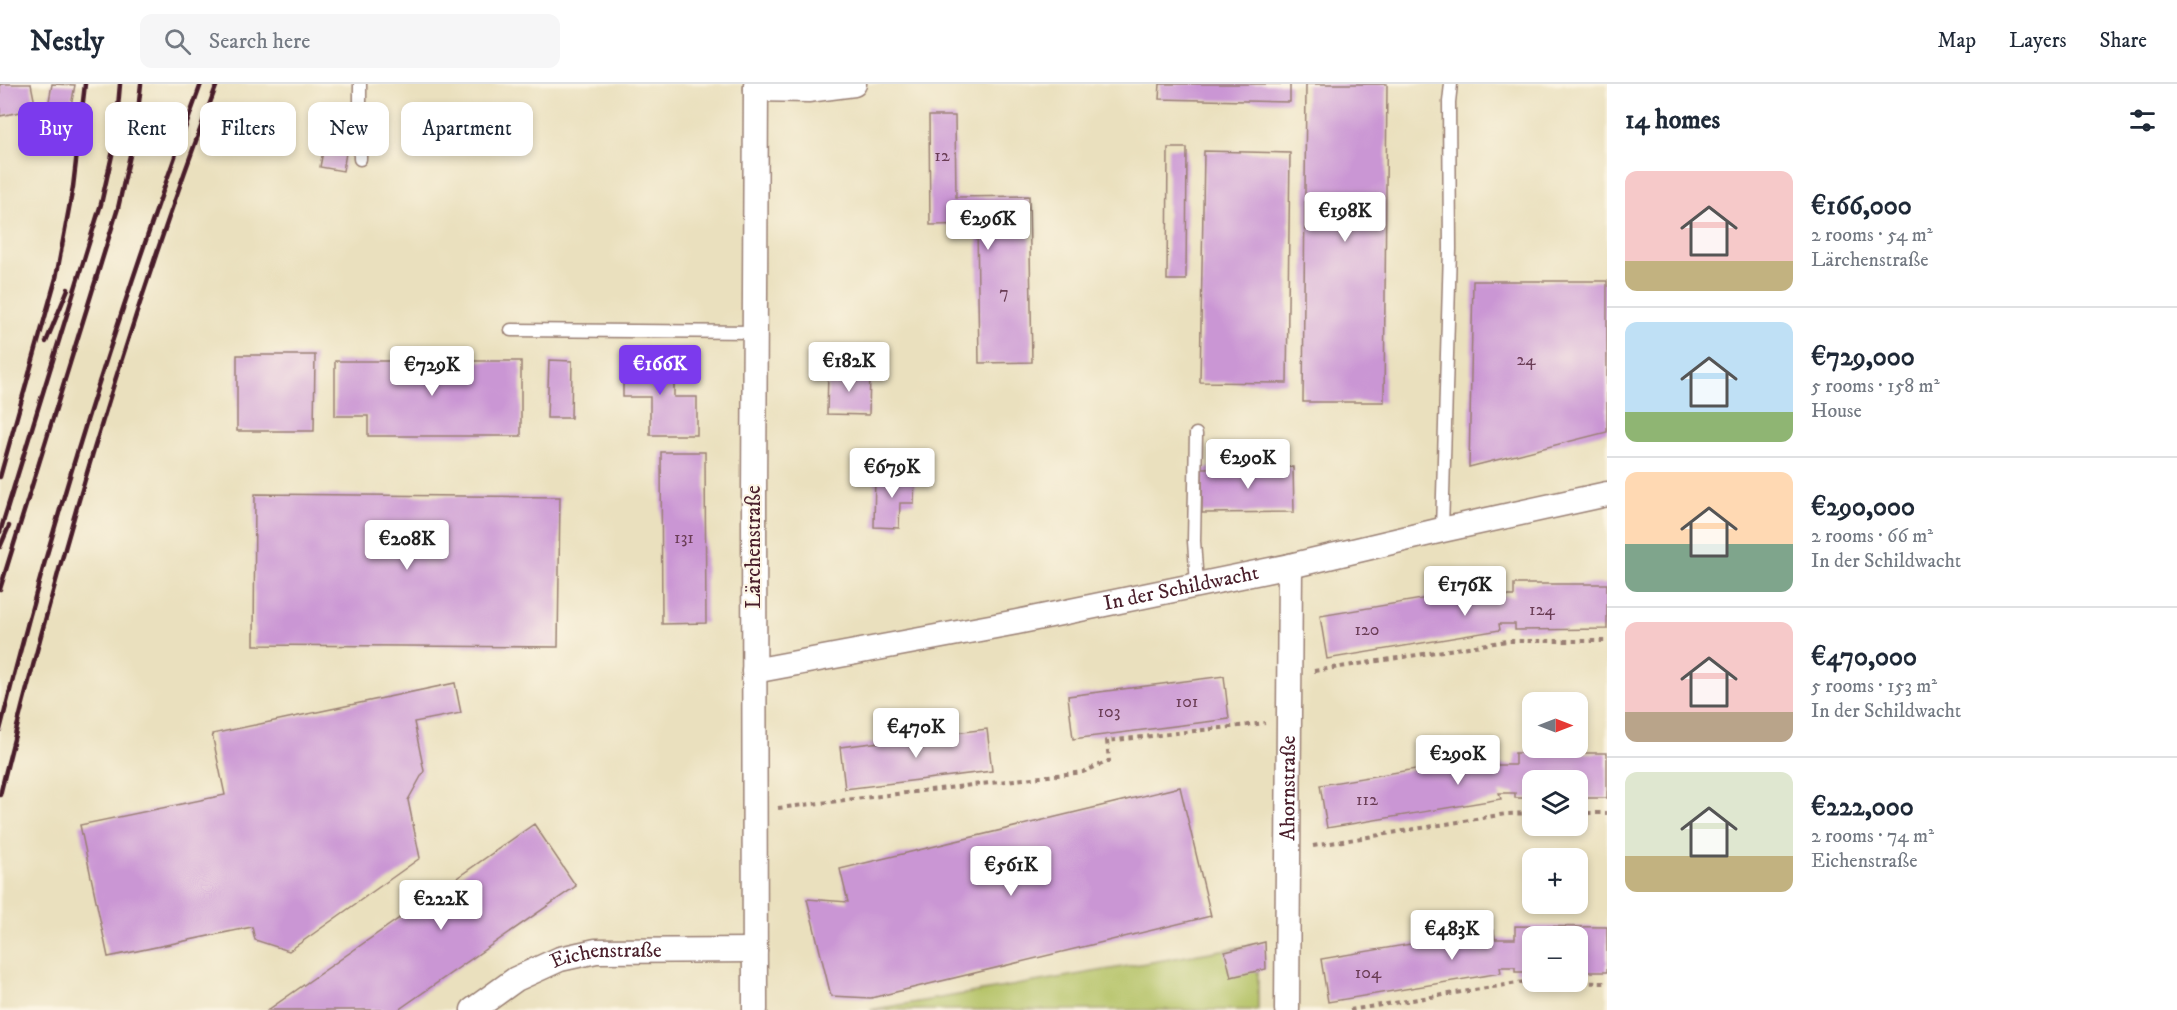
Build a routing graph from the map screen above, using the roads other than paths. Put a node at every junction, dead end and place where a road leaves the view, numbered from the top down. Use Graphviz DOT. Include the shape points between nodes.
graph roads {
  1 [pos="360,84"];
  2 [pos="854,84"];
  3 [pos="1451,84"];
  4 [pos="756,87"];
  5 [pos="360,159"];
  6 [pos="511,330"];
  7 [pos="756,332"];
  8 [pos="1196,434"];
  9 [pos="1607,494"];
  10 [pos="1442,530"];
  11 [pos="1290,566"];
  12 [pos="1197,584"];
  13 [pos="754,671"];
  14 [pos="755,950"];
  15 [pos="473,1010"];
  16 [pos="755,1010"];
  17 [pos="1287,1010"];
  1 -- 5 [label="lane"];
  2 -- 4 [label="street" via="808,90"];
  3 -- 10 [label="lane"];
  4 -- 7 [label="street, Lärchenstraße"];
  6 -- 7 [label="lane"];
  7 -- 13 [label="street, Lärchenstraße"];
  8 -- 12 [label="lane"];
  9 -- 10 [label="street, In der Schildwacht"];
  10 -- 11 [label="street, In der Schildwacht"];
  11 -- 12 [label="street, In der Schildwacht"];
  11 -- 17 [label="street, Ahornstraße"];
  12 -- 13 [label="street, In der Schildwacht"];
  13 -- 14 [label="street, Lärchenstraße"];
  14 -- 15 [label="street, Eichenstraße" via="596,951 560,959 516,979"];
  14 -- 16 [label="street, Lärchenstraße"];
}
